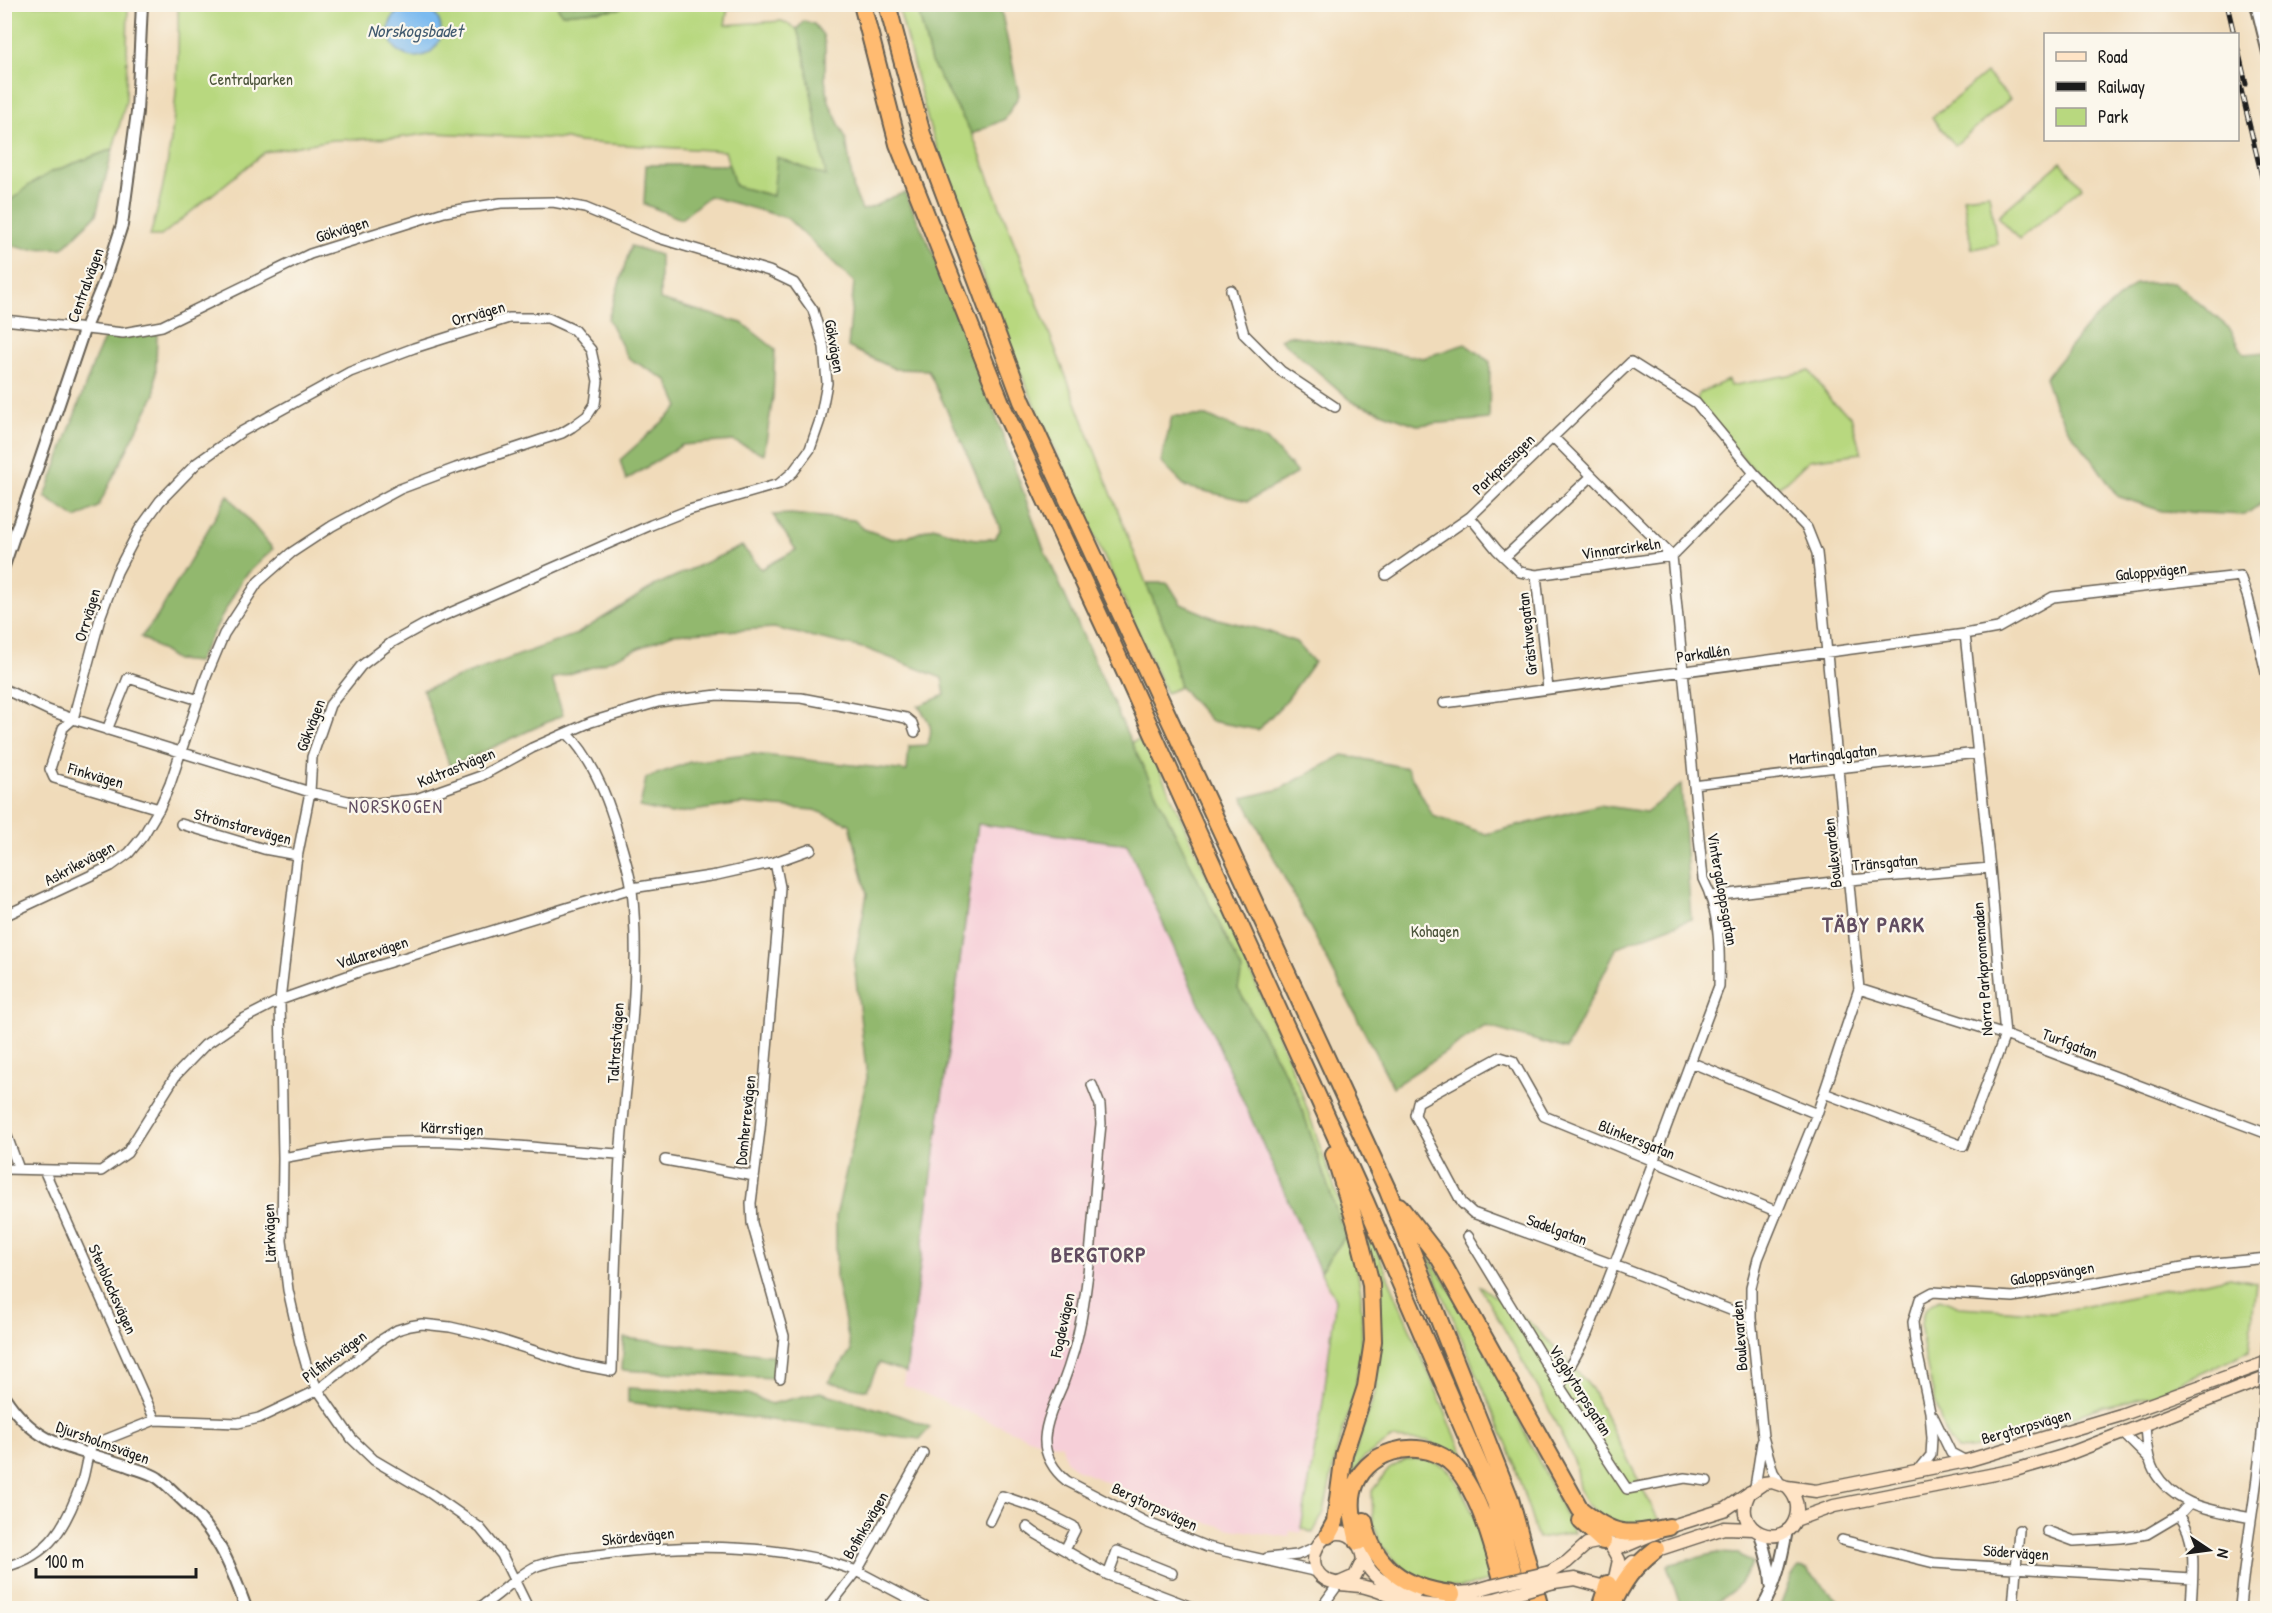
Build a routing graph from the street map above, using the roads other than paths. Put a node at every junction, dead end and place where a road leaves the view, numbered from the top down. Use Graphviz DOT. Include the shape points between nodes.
graph roads {
  1 [pos="142,4"];
  2 [pos="862,4"];
  3 [pos="887,4"];
  4 [pos="2256,4"];
  5 [pos="2268,53"];
  6 [pos="1231,291"];
  7 [pos="4,320"];
  8 [pos="84,330"];
  9 [pos="1631,362"];
  10 [pos="1335,408"];
  11 [pos="1553,437"];
  12 [pos="1754,473"];
  13 [pos="1592,476"];
  14 [pos="1470,517"];
  15 [pos="1672,556"];
  16 [pos="1505,557"];
  17 [pos="4,566"];
  18 [pos="1536,574"];
  19 [pos="1386,575"];
  20 [pos="1965,634"];
  21 [pos="1826,652"];
  22 [pos="1681,670"];
  23 [pos="2268,681"];
  24 [pos="4,689"];
  25 [pos="1548,689"];
  26 [pos="199,700"];
  27 [pos="1444,703"];
  28 [pos="73,719"];
  29 [pos="107,730"];
  30 [pos="915,732"];
  31 [pos="567,733"];
  32 [pos="182,752"];
  33 [pos="1978,753"];
  34 [pos="1837,768"];
  35 [pos="1693,785"];
  36 [pos="310,792"];
  37 [pos="159,809"];
  38 [pos="181,824"];
  39 [pos="811,849"];
  40 [pos="297,855"];
  41 [pos="775,862"];
  42 [pos="1990,868"];
  43 [pos="1850,880"];
  44 [pos="632,888"];
  45 [pos="1712,897"];
  46 [pos="4,916"];
  47 [pos="1243,931"];
  48 [pos="1859,989"];
  49 [pos="280,1000"];
  50 [pos="2005,1035"];
  51 [pos="1513,1061"];
  52 [pos="1690,1062"];
  53 [pos="1092,1085"];
  54 [pos="1824,1093"];
  55 [pos="1817,1114"];
  56 [pos="4,1128"];
  57 [pos="2268,1134"];
  58 [pos="621,1154"];
  59 [pos="283,1158"];
  60 [pos="665,1160"];
  61 [pos="1653,1161"];
  62 [pos="4,1169"];
  63 [pos="19,1169"];
  64 [pos="44,1170"];
  65 [pos="754,1176"];
  66 [pos="1388,1191"];
  67 [pos="1778,1212"];
  68 [pos="1468,1236"];
  69 [pos="2268,1258"];
  70 [pos="1614,1265"];
  71 [pos="1751,1318"];
  72 [pos="2267,1340"];
  73 [pos="2268,1362"];
  74 [pos="612,1371"];
  75 [pos="2268,1377"];
  76 [pos="780,1378"];
  77 [pos="1560,1387"];
  78 [pos="318,1390"];
  79 [pos="4,1395"];
  80 [pos="1930,1412"];
  81 [pos="154,1420"];
  82 [pos="1533,1424"];
  83 [pos="2145,1425"];
  84 [pos="2124,1433"];
  85 [pos="1763,1437"];
  86 [pos="1403,1449"];
  87 [pos="923,1453"];
  88 [pos="87,1454"];
  89 [pos="2150,1460"];
  90 [pos="1050,1461"];
  91 [pos="1966,1461"];
  92 [pos="1919,1470"];
  93 [pos="1707,1481"];
  94 [pos="1784,1485"];
  95 [pos="1752,1489"];
  96 [pos="2189,1504"];
  97 [pos="2179,1515"];
  98 [pos="2251,1518"];
  99 [pos="1795,1520"];
  100 [pos="990,1521"];
  101 [pos="1027,1527"];
  102 [pos="1669,1527"];
  103 [pos="1787,1530"];
  104 [pos="2019,1530"];
  105 [pos="1757,1531"];
  106 [pos="2046,1532"];
  107 [pos="1328,1535"];
  108 [pos="1842,1540"];
  109 [pos="1606,1543"];
  110 [pos="1316,1547"];
  111 [pos="1656,1549"];
  112 [pos="1065,1550"];
  113 [pos="1361,1550"];
  114 [pos="1259,1559"];
  115 [pos="4,1567"];
  116 [pos="2016,1567"];
  117 [pos="856,1571"];
  118 [pos="1318,1572"];
  119 [pos="1172,1573"];
  120 [pos="1108,1575"];
  121 [pos="1552,1577"];
  122 [pos="2192,1579"];
  123 [pos="514,1581"];
  124 [pos="1612,1581"];
  125 [pos="1339,1583"];
  126 [pos="1452,1594"];
  127 [pos="1771,1594"];
  128 [pos="1176,1605"];
  129 [pos="246,1608"];
  130 [pos="478,1608"];
  131 [pos="528,1608"];
  132 [pos="828,1608"];
  133 [pos="927,1608"];
  134 [pos="1194,1608"];
  135 [pos="1321,1608"];
  136 [pos="1510,1608"];
  137 [pos="1522,1608"];
  138 [pos="1540,1608"];
  139 [pos="1600,1608"];
  140 [pos="1611,1608"];
  141 [pos="1762,1608"];
  142 [pos="2013,1608"];
  143 [pos="2191,1608"];
  144 [pos="2240,1608"];
  1 -- 8 [label="street, Centralvägen" via="137,112 122,225"];
  2 -- 47 [label="highway" via="898,144 1003,408"];
  3 -- 66 [label="highway" via="921,134 1022,401"];
  4 -- 5 [label="street"];
  6 -- 10 [label="street" via="1244,334 1281,371"];
  7 -- 8 [label="street, Gökvägen"];
  8 -- 17 [label="street, Centralvägen"];
  8 -- 36 [label="street, Gökvägen" via="123,333 162,326 310,254 444,212 501,202 553,202 585,208 658,238 769,271 794,283 813,310 824,347 827,383 810,449 793,472 779,484 651,525 427,623 391,643 361,666 330,705 312,757"];
  9 -- 11 [label="street, Parkpassagen"];
  9 -- 12 [label="street, Boulevarden" via="1696,403"];
  11 -- 13 [label="street, Vinnarcirkeln"];
  11 -- 14 [label="street, Parkpassagen"];
  12 -- 15 [label="street"];
  12 -- 21 [label="street, Boulevarden" via="1807,528 1813,540"];
  13 -- 15 [label="street, Vinnarcirkeln"];
  13 -- 16 [label="street"];
  14 -- 16 [label="street"];
  14 -- 19 [label="street, Parkpassagen"];
  15 -- 18 [label="street, Vinnarcirkeln"];
  15 -- 22 [label="street, Vintergaloppsgatan"];
  16 -- 18 [label="street" via="1520,572"];
  18 -- 25 [label="street, Grästuvegatan"];
  20 -- 21 [label="street, Parkallén"];
  20 -- 23 [label="street, Galoppvägen" via="1998,628 2053,597 2240,576"];
  20 -- 33 [label="street, Norra Parkpromenaden"];
  21 -- 22 [label="street, Parkallén"];
  21 -- 34 [label="street, Boulevarden"];
  22 -- 25 [label="street, Parkallén"];
  22 -- 35 [label="street, Vintergaloppsgatan"];
  24 -- 28 [label="street, Koltrastvägen"];
  25 -- 27 [label="street, Parkallén"];
  26 -- 28 [label="street, Orrvägen" via="224,634 258,582 291,553 400,489 562,433 587,416 595,404 598,381 591,350 574,330 548,318 509,318 414,348 350,372 241,432 197,463 160,501 117,572"];
  26 -- 29 [label="street" via="128,678"];
  26 -- 32 [label="street, Orrvägen"];
  28 -- 29 [label="street, Koltrastvägen"];
  28 -- 37 [label="street, Finkvägen" via="63,728 50,769 54,778"];
  29 -- 32 [label="street, Koltrastvägen"];
  30 -- 31 [label="street, Koltrastvägen" via="906,718 801,698 718,695 658,702"];
  31 -- 36 [label="street, Koltrastvägen" via="473,779 416,799 377,803"];
  31 -- 44 [label="street, Taltrastvägen" via="581,748 603,791"];
  32 -- 36 [label="street, Koltrastvägen"];
  32 -- 37 [label="street, Askrikevägen"];
  33 -- 34 [label="street, Martingalgatan"];
  33 -- 42 [label="street, Norra Parkpromenaden"];
  34 -- 35 [label="street, Martingalgatan"];
  34 -- 43 [label="street, Boulevarden"];
  35 -- 45 [label="street, Vintergaloppsgatan" via="1703,879"];
  36 -- 40 [label="street, Lärkvägen"];
  37 -- 46 [label="street, Askrikevägen" via="129,853 111,866"];
  38 -- 40 [label="street, Strömstarevägen"];
  39 -- 41 [label="street, Vallarevägen"];
  40 -- 49 [label="street, Lärkvägen"];
  41 -- 44 [label="street, Vallarevägen"];
  41 -- 65 [label="street, Domherrevägen" via="780,887 777,933"];
  42 -- 43 [label="street, Tränsgatan"];
  42 -- 50 [label="street, Norra Parkpromenaden"];
  43 -- 45 [label="street, Tränsgatan"];
  43 -- 48 [label="street, Boulevarden"];
  44 -- 49 [label="street, Vallarevägen"];
  44 -- 58 [label="street, Taltrastvägen" via="634,1002"];
  45 -- 52 [label="street, Vintergaloppsgatan" via="1720,955 1719,986"];
  47 -- 107 [label="highway" via="1333,1150 1371,1284 1373,1341 1366,1387 1344,1454 1335,1522"];
  47 -- 137 [label="highway" via="1495,1502"];
  48 -- 50 [label="street, Turfgatan"];
  48 -- 54 [label="street, Boulevarden"];
  49 -- 59 [label="street, Lärkvägen"];
  49 -- 64 [label="street, Vallarevägen" via="252,1013 205,1045 176,1075 127,1153 101,1171"];
  50 -- 54 [label="street, Norra Parkpromenaden" via="1963,1146"];
  50 -- 57 [label="street, Turfgatan"];
  51 -- 61 [label="street, Blinkersgatan" via="1544,1116"];
  51 -- 70 [label="street, Sadelgatan" via="1500,1057 1418,1102 1415,1115 1462,1203 1473,1213"];
  52 -- 55 [label="street"];
  52 -- 61 [label="street, Vintergaloppsgatan"];
  53 -- 90 [label="street, Fogdevägen" via="1100,1105 1101,1124 1092,1241 1081,1322 1047,1424 1045,1450"];
  54 -- 55 [label="street, Boulevarden"];
  55 -- 67 [label="street, Boulevarden"];
  56 -- 63 [label="street"];
  58 -- 59 [label="street, Kärrstigen" via="394,1142"];
  58 -- 74 [label="street, Taltrastvägen"];
  59 -- 78 [label="street, Lärkvägen" via="281,1226 285,1269 300,1343"];
  60 -- 65 [label="street"];
  61 -- 67 [label="street, Blinkersgatan"];
  61 -- 70 [label="street, Vintergaloppsgatan"];
  62 -- 63 [label="street, Vallarevägen"];
  63 -- 64 [label="street, Vallarevägen"];
  64 -- 81 [label="street, Stenblocksvägen"];
  65 -- 76 [label="street, Domherrevägen" via="752,1223 784,1336"];
  66 -- 82 [label="highway" via="1440,1258"];
  66 -- 138 [label="highway" via="1510,1499"];
  67 -- 71 [label="street, Boulevarden" via="1758,1259 1751,1287"];
  68 -- 77 [label="street, Viggbytorpsgatan"];
  69 -- 80 [label="street, Galoppsvängen" via="2194,1265 2013,1296 1933,1292 1920,1299 1913,1322"];
  70 -- 71 [label="street, Sadelgatan"];
  70 -- 77 [label="street, Vintergaloppsgatan" via="1579,1353"];
  71 -- 85 [label="street, Boulevarden"];
  72 -- 98 [label="street, bridge" via="2260,1469"];
  73 -- 91 [label="main road, Bergtorpsvägen" via="2121,1415"];
  74 -- 78 [label="street, Pilfinksvägen" via="575,1364 485,1335 422,1324 397,1329"];
  75 -- 83 [label="main road"];
  77 -- 93 [label="street, Viggbytorpsgatan" via="1627,1489 1685,1478"];
  78 -- 81 [label="street, Pilfinksvägen" via="276,1411 238,1423"];
  78 -- 123 [label="street, Lärkvägen" via="361,1450 480,1528 502,1555"];
  79 -- 88 [label="street, Djursholmsvägen" via="35,1432"];
  80 -- 91 [label="street, Galoppsvängen" via="1951,1453"];
  80 -- 92 [label="street, Galoppsvängen" via="1931,1455"];
  81 -- 88 [label="street, Pilfinksvägen" via="92,1445"];
  82 -- 102 [label="highway" via="1580,1509 1600,1525 1627,1534"];
  82 -- 109 [label="highway" via="1575,1514"];
  83 -- 84 [label="main road"];
  83 -- 89 [label="street"];
  84 -- 89 [label="street"];
  84 -- 99 [label="main road" via="2015,1470 1834,1506"];
  85 -- 94 [label="street, Boulevarden" via="1773,1472"];
  85 -- 95 [label="street, Boulevarden"];
  86 -- 113 [label="highway" via="1372,1461 1353,1492 1352,1514"];
  86 -- 126 [label="highway" via="1373,1468 1365,1485 1362,1511 1366,1534 1388,1568 1405,1581 1430,1592"];
  86 -- 136 [label="highway" via="1432,1452 1448,1461 1467,1484 1485,1522"];
  87 -- 117 [label="street, Bofinksvägen"];
  88 -- 115 [label="street" via="83,1480 62,1528 51,1543 37,1555"];
  88 -- 129 [label="street, Djursholmsvägen" via="158,1478 201,1517 233,1571"];
  89 -- 96 [label="street" via="2166,1486"];
  90 -- 114 [label="street, Bergtorpsvägen" via="1067,1481 1146,1522 1207,1547"];
  91 -- 92 [label="main road, Bergtorpsvägen"];
  92 -- 94 [label="main road, Bergtorpsvägen" via="1816,1491"];
  94 -- 95 [label="main road, Bergtorpsvägen" via="1764,1483"];
  94 -- 99 [label="main road" via="1797,1501"];
  95 -- 102 [label="main road, Bergtorpsvägen" via="1726,1509"];
  95 -- 105 [label="main road" via="1744,1508 1745,1516"];
  96 -- 97 [label="street, Södervägen"];
  96 -- 98 [label="street"];
  97 -- 106 [label="street, Södervägen" via="2147,1534 2121,1538 2074,1541"];
  97 -- 122 [label="street" via="2186,1524 2193,1557"];
  98 -- 144 [label="street"];
  99 -- 103 [label="main road"];
  100 -- 112 [label="street" via="1002,1496 1037,1508 1073,1526 1075,1530"];
  101 -- 112 [label="street"];
  102 -- 109 [label="main road, Bergtorpsvägen" via="1625,1546"];
  103 -- 105 [label="main road" via="1778,1534"];
  103 -- 127 [label="street"];
  104 -- 116 [label="street"];
  105 -- 111 [label="main road" via="1724,1528"];
  105 -- 127 [label="street" via="1770,1571"];
  107 -- 110 [label="main road"];
  107 -- 113 [label="main road" via="1345,1533"];
  108 -- 116 [label="street, Södervägen" via="1934,1563"];
  109 -- 121 [label="main road, Bergtorpsvägen" via="1587,1544"];
  109 -- 124 [label="main road" via="1619,1560"];
  110 -- 114 [label="street, Bergtorpsvägen" via="1297,1555"];
  110 -- 118 [label="main road" via="1314,1564"];
  111 -- 124 [label="main road" via="1636,1559"];
  111 -- 140 [label="highway" via="1623,1582"];
  112 -- 120 [label="street"];
  113 -- 125 [label="main road" via="1362,1566 1355,1576"];
  113 -- 126 [label="main road, Bergtorpsvägen" via="1368,1571 1382,1581 1422,1594"];
  114 -- 118 [label="street, Bergtorpsvägen"];
  116 -- 122 [label="street, Södervägen"];
  116 -- 142 [label="street"];
  117 -- 123 [label="street, Skördevägen" via="817,1558 762,1548 691,1546 575,1558 538,1566"];
  117 -- 132 [label="street, Bofinksvägen"];
  117 -- 133 [label="street, Skördevägen"];
  118 -- 125 [label="main road"];
  119 -- 120 [label="street" via="1117,1551"];
  120 -- 128 [label="street"];
  121 -- 124 [label="main road, Bergtorpsvägen" via="1601,1586"];
  121 -- 125 [label="main road, Bergtorpsvägen, bridge" via="1495,1599 1453,1607 1406,1601"];
  121 -- 126 [label="main road, Bergtorpsvägen, bridge"];
  122 -- 143 [label="street"];
  123 -- 130 [label="street, Skördevägen"];
  123 -- 131 [label="street, Lärkvägen"];
  124 -- 139 [label="highway"];
  125 -- 135 [label="street"];
  127 -- 141 [label="street"];
  128 -- 134 [label="street"];
}
